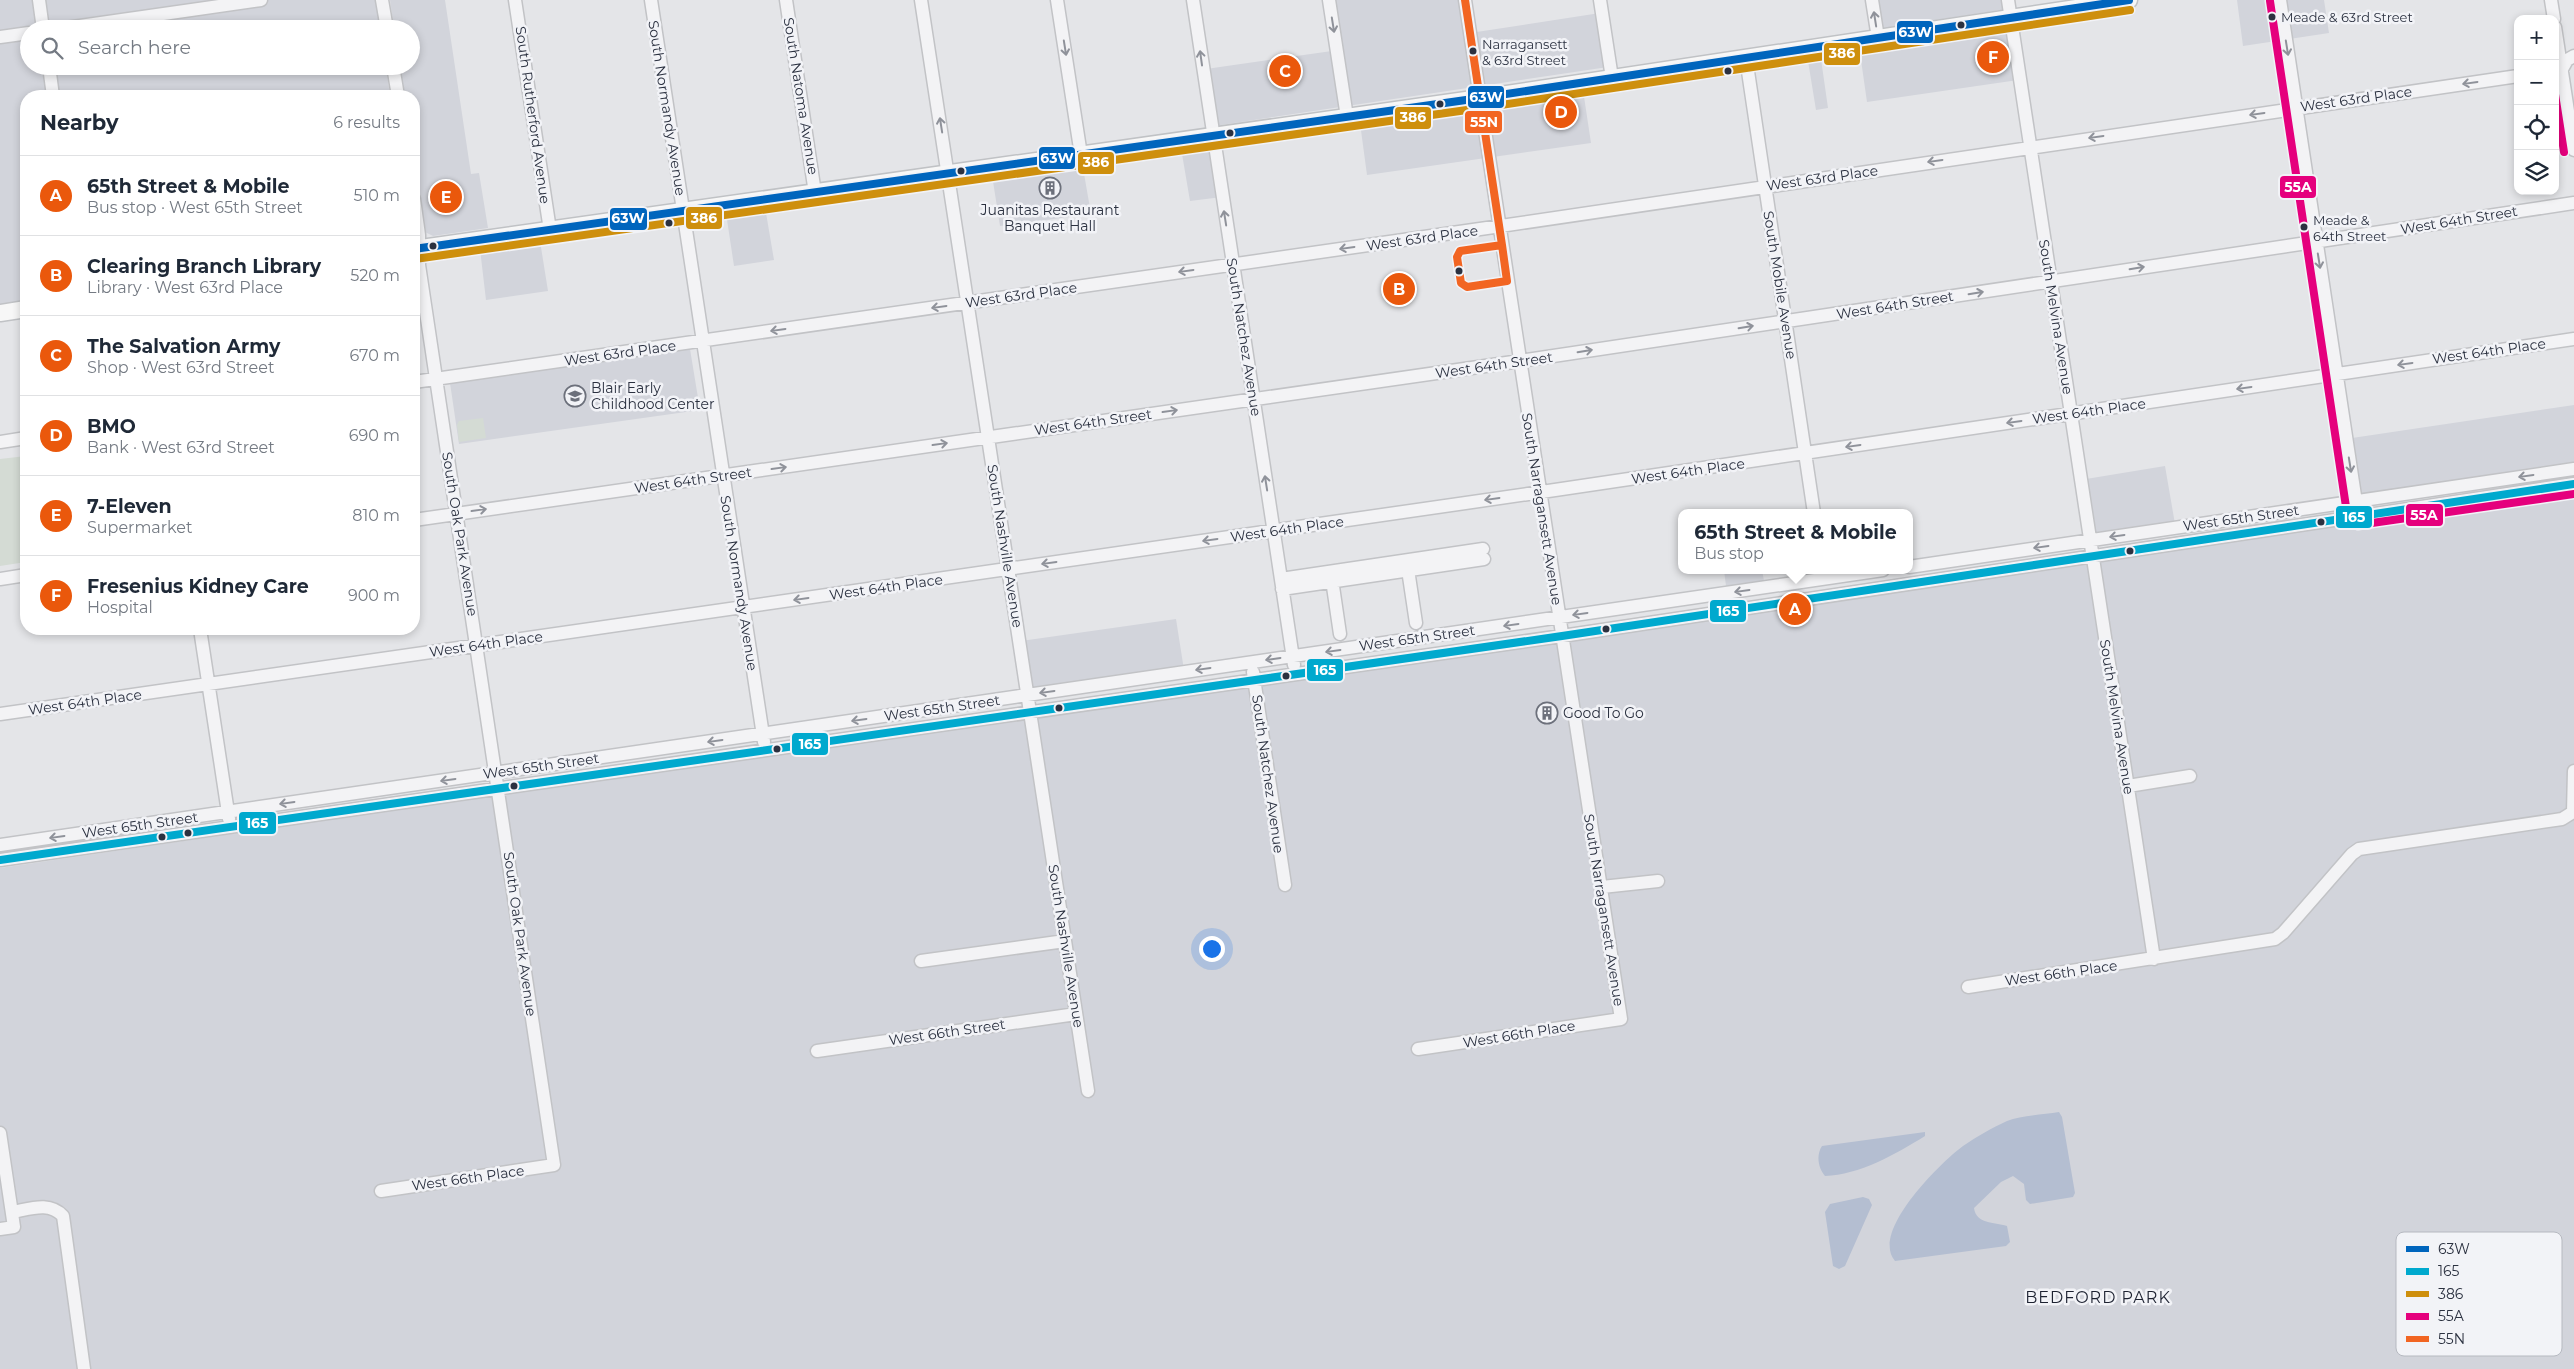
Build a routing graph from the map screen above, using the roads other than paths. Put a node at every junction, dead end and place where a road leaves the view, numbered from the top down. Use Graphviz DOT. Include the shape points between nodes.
graph roads {
  1 [pos="39,0"];
  2 [pos="261,0"];
  3 [pos="382,0"];
  4 [pos="515,0"];
  5 [pos="651,0"];
  6 [pos="786,0"];
  7 [pos="921,0"];
  8 [pos="1057,0"];
  9 [pos="1193,0"];
  10 [pos="1329,0"];
  11 [pos="1465,0"];
  12 [pos="1600,0"];
  13 [pos="1872,0"];
  14 [pos="2008,0"];
  15 [pos="2129,0"];
  16 [pos="2280,0"];
  17 [pos="2551,0"];
  18 [pos="2553,15"];
  19 [pos="2010,18"];
  20 [pos="42,20"];
  21 [pos="122,20"];
  22 [pos="385,20"];
  23 [pos="20,34"];
  24 [pos="0,37"];
  25 [pos="1878,38"];
  26 [pos="2574,56"];
  27 [pos="1746,58"];
  28 [pos="2559,69"];
  29 [pos="2559,70"];
  30 [pos="50,75"];
  31 [pos="394,75"];
  32 [pos="2559,75"];
  33 [pos="2574,76"];
  34 [pos="2514,77"];
  35 [pos="1612,78"];
  36 [pos="53,90"];
  37 [pos="397,90"];
  38 [pos="1480,98"];
  39 [pos="2296,108"];
  40 [pos="1346,117"];
  41 [pos="1213,136"];
  42 [pos="2030,147"];
  43 [pos="2574,150"];
  44 [pos="1081,155"];
  45 [pos="948,174"];
  46 [pos="1765,186"];
  47 [pos="815,193"];
  48 [pos="2574,203"];
  49 [pos="683,212"];
  50 [pos="1499,226"];
  51 [pos="550,230"];
  52 [pos="2316,242"];
  53 [pos="420,249"];
  54 [pos="1233,265"];
  55 [pos="420,271"];
  56 [pos="2050,281"];
  57 [pos="968,303"];
  58 [pos="20,310"];
  59 [pos="0,313"];
  60 [pos="1786,321"];
  61 [pos="2574,339"];
  62 [pos="702,341"];
  63 [pos="1520,361"];
  64 [pos="2336,374"];
  65 [pos="437,379"];
  66 [pos="420,381"];
  67 [pos="1254,399"];
  68 [pos="2071,414"];
  69 [pos="989,437"];
  70 [pos="20,439"];
  71 [pos="0,442"];
  72 [pos="1805,453"];
  73 [pos="2574,469"];
  74 [pos="723,475"];
  75 [pos="2574,484"];
  76 [pos="2429,490"];
  77 [pos="1540,493"];
  78 [pos="2355,501"];
  79 [pos="2431,504"];
  80 [pos="1813,509"];
  81 [pos="457,514"];
  82 [pos="2357,515"];
  83 [pos="420,519"];
  84 [pos="1274,531"];
  85 [pos="2089,540"];
  86 [pos="1483,554"];
  87 [pos="2092,555"];
  88 [pos="1407,565"];
  89 [pos="1913,565"];
  90 [pos="1009,569"];
  91 [pos="1824,574"];
  92 [pos="1332,576"];
  93 [pos="20,577"];
  94 [pos="0,579"];
  95 [pos="1281,584"];
  96 [pos="1827,595"];
  97 [pos="743,607"];
  98 [pos="1559,618"];
  99 [pos="1416,623"];
  100 [pos="1340,634"];
  101 [pos="201,635"];
  102 [pos="1562,636"];
  103 [pos="476,646"];
  104 [pos="1293,656"];
  105 [pos="1252,662"];
  106 [pos="1296,673"];
  107 [pos="1254,679"];
  108 [pos="209,684"];
  109 [pos="1028,695"];
  110 [pos="1031,711"];
  111 [pos="0,714"];
  112 [pos="763,734"];
  113 [pos="766,750"];
  114 [pos="2573,771"];
  115 [pos="496,773"];
  116 [pos="2190,776"];
  117 [pos="2128,786"];
  118 [pos="499,790"];
  119 [pos="228,812"];
  120 [pos="2573,812"];
  121 [pos="230,827"];
  122 [pos="0,845"];
  123 [pos="0,860"];
  124 [pos="1658,881"];
  125 [pos="1284,885"];
  126 [pos="1602,887"];
  127 [pos="1065,941"];
  128 [pos="2154,959"];
  129 [pos="921,961"];
  130 [pos="1968,986"];
  131 [pos="1076,1014"];
  132 [pos="1621,1019"];
  133 [pos="1418,1049"];
  134 [pos="818,1051"];
  135 [pos="1088,1091"];
  136 [pos="0,1133"];
  137 [pos="554,1165"];
  138 [pos="382,1191"];
  139 [pos="12,1212"];
  140 [pos="0,1228"];
  141 [pos="84,1369"];
  1 -- 20 [label="street"];
  2 -- 21 [label="street"];
  3 -- 22 [label="street"];
  4 -- 51 [label="street, South Rutherford Avenue"];
  5 -- 49 [label="street, South Normandy Avenue"];
  6 -- 47 [label="street, South Natoma Avenue"];
  45 -- 7 [label="street, South Nashville Avenue, one-way"];
  8 -- 44 [label="street, one-way"];
  41 -- 9 [label="street, South Natchez Avenue, one-way"];
  10 -- 40 [label="street, one-way"];
  11 -- 38 [label="street, South Narragansett Avenue"];
  12 -- 35 [label="street"];
  25 -- 13 [label="street, one-way"];
  14 -- 19 [label="street, South Melvina Avenue"];
  15 -- 19 [label="main road"];
  16 -- 39 [label="street, one-way"];
  17 -- 18 [label="street"];
  19 -- 25 [label="main road"];
  19 -- 42 [label="street, South Melvina Avenue"];
  23 -- 24 [label="street"];
  25 -- 27 [label="main road"];
  26 -- 28 [label="street"];
  27 -- 35 [label="main road"];
  27 -- 46 [label="street, South Mobile Avenue"];
  29 -- 33 [label="street"];
  30 -- 36 [label="street"];
  31 -- 37 [label="street"];
  32 -- 43 [label="street"];
  34 -- 39 [label="street, West 63rd Place, one-way"];
  35 -- 38 [label="main road"];
  38 -- 40 [label="main road"];
  38 -- 50 [label="street, South Narragansett Avenue"];
  39 -- 42 [label="street, West 63rd Place, one-way"];
  39 -- 52 [label="street"];
  40 -- 41 [label="main road"];
  41 -- 44 [label="main road"];
  54 -- 41 [label="street, South Natchez Avenue, one-way"];
  42 -- 46 [label="street, West 63rd Place, one-way"];
  42 -- 56 [label="street, South Melvina Avenue"];
  44 -- 45 [label="main road"];
  45 -- 47 [label="main road"];
  45 -- 57 [label="street, South Nashville Avenue"];
  46 -- 50 [label="street, West 63rd Place"];
  46 -- 60 [label="street, South Mobile Avenue"];
  47 -- 49 [label="main road"];
  48 -- 52 [label="street, West 64th Street"];
  49 -- 51 [label="main road"];
  49 -- 62 [label="street, South Normandy Avenue"];
  50 -- 54 [label="street, West 63rd Place, one-way"];
  50 -- 63 [label="street, South Narragansett Avenue"];
  51 -- 53 [label="main road"];
  56 -- 52 [label="street, West 64th Street, one-way"];
  52 -- 64 [label="street, one-way"];
  54 -- 57 [label="street, West 63rd Place, one-way"];
  54 -- 67 [label="street, South Natchez Avenue"];
  55 -- 65 [label="street, South Oak Park Avenue"];
  60 -- 56 [label="street, West 64th Street, one-way"];
  56 -- 68 [label="street, South Melvina Avenue"];
  57 -- 62 [label="street, West 63rd Place, one-way"];
  57 -- 69 [label="street, South Nashville Avenue"];
  58 -- 59 [label="main road"];
  63 -- 60 [label="street, West 64th Street, one-way"];
  60 -- 72 [label="street, South Mobile Avenue"];
  61 -- 64 [label="street, West 64th Place, one-way"];
  62 -- 65 [label="street, West 63rd Place"];
  62 -- 74 [label="street, South Normandy Avenue"];
  63 -- 67 [label="street, West 64th Street"];
  63 -- 77 [label="street, South Narragansett Avenue"];
  64 -- 68 [label="street, West 64th Place, one-way"];
  64 -- 78 [label="street, one-way"];
  65 -- 66 [label="street, West 63rd Place"];
  65 -- 81 [label="street, South Oak Park Avenue"];
  69 -- 67 [label="street, West 64th Street, one-way"];
  84 -- 67 [label="street, South Natchez Avenue, one-way"];
  68 -- 72 [label="street, West 64th Place, one-way"];
  68 -- 85 [label="street, South Melvina Avenue"];
  74 -- 69 [label="street, West 64th Street, one-way"];
  69 -- 90 [label="street, South Nashville Avenue"];
  70 -- 71 [label="street"];
  72 -- 77 [label="street, West 64th Place"];
  72 -- 80 [label="street, South Mobile Avenue"];
  73 -- 76 [label="street, West 65th Street, one-way"];
  81 -- 74 [label="street, West 64th Street, one-way"];
  74 -- 97 [label="street, South Normandy Avenue"];
  75 -- 79 [label="street, West 65th Street"];
  76 -- 78 [label="street, West 65th Street"];
  76 -- 79 [label="street"];
  77 -- 84 [label="street, West 64th Place, one-way"];
  77 -- 98 [label="street, South Narragansett Avenue"];
  78 -- 82 [label="street"];
  78 -- 85 [label="street, West 65th Street, one-way"];
  79 -- 82 [label="street, West 65th Street"];
  81 -- 83 [label="street, West 64th Street"];
  81 -- 103 [label="street, South Oak Park Avenue"];
  82 -- 87 [label="street, West 65th Street"];
  84 -- 90 [label="street, West 64th Place, one-way"];
  84 -- 95 [label="street, South Natchez Avenue"];
  85 -- 87 [label="street, South Melvina Avenue"];
  85 -- 89 [label="street, West 65th Street, one-way"];
  86 -- 88 [label="street"];
  87 -- 96 [label="street, West 65th Street"];
  87 -- 117 [label="street, South Melvina Avenue"];
  88 -- 92 [label="street"];
  88 -- 99 [label="street"];
  90 -- 97 [label="street, West 64th Place, one-way"];
  90 -- 109 [label="street, South Nashville Avenue"];
  91 -- 96 [label="street"];
  91 -- 98 [label="street, West 65th Street, one-way"];
  92 -- 95 [label="street"];
  92 -- 100 [label="street"];
  93 -- 94 [label="street"];
  95 -- 104 [label="street, South Natchez Avenue"];
  96 -- 102 [label="street, West 65th Street"];
  97 -- 103 [label="street, West 64th Place"];
  97 -- 112 [label="street, South Normandy Avenue"];
  98 -- 102 [label="street, South Narragansett Avenue"];
  98 -- 104 [label="street, West 65th Street, one-way"];
  101 -- 108 [label="street"];
  102 -- 106 [label="street, West 65th Street"];
  102 -- 126 [label="street, South Narragansett Avenue"];
  103 -- 108 [label="street, West 64th Place"];
  103 -- 115 [label="street, South Oak Park Avenue"];
  104 -- 105 [label="street, West 65th Street, one-way"];
  104 -- 106 [label="street, South Natchez Avenue"];
  105 -- 107 [label="street, South Natchez Avenue"];
  105 -- 109 [label="street, West 65th Street, one-way"];
  106 -- 107 [label="street, West 65th Street"];
  107 -- 110 [label="street, West 65th Street"];
  107 -- 125 [label="street, South Natchez Avenue"];
  108 -- 111 [label="street, West 64th Place"];
  108 -- 119 [label="street"];
  109 -- 110 [label="street, South Nashville Avenue"];
  109 -- 112 [label="street, West 65th Street, one-way"];
  110 -- 113 [label="street, West 65th Street"];
  110 -- 127 [label="street, South Nashville Avenue"];
  112 -- 113 [label="street, South Normandy Avenue"];
  112 -- 115 [label="street, West 65th Street, one-way"];
  113 -- 118 [label="street, West 65th Street"];
  114 -- 120 [label="street"];
  115 -- 118 [label="street, South Oak Park Avenue"];
  115 -- 119 [label="street, West 65th Street, one-way"];
  116 -- 117 [label="street"];
  117 -- 128 [label="street, South Melvina Avenue"];
  118 -- 121 [label="street, West 65th Street"];
  118 -- 137 [label="street, South Oak Park Avenue"];
  119 -- 121 [label="street"];
  119 -- 122 [label="street, West 65th Street, one-way"];
  120 -- 128 [label="street, West 66th Place" via="2562,819 2359,849 2275,939"];
  121 -- 123 [label="street, West 65th Street"];
  124 -- 126 [label="street"];
  126 -- 132 [label="street, South Narragansett Avenue"];
  127 -- 129 [label="street"];
  127 -- 131 [label="street, South Nashville Avenue"];
  128 -- 130 [label="street, West 66th Place"];
  131 -- 134 [label="street, West 66th Street"];
  131 -- 135 [label="street, South Nashville Avenue"];
  132 -- 133 [label="street, West 66th Place"];
  136 -- 139 [label="street"];
  137 -- 138 [label="street, West 66th Place"];
  139 -- 140 [label="street" via="14,1226"];
  139 -- 141 [label="street" via="47,1206 63,1216"];
}
